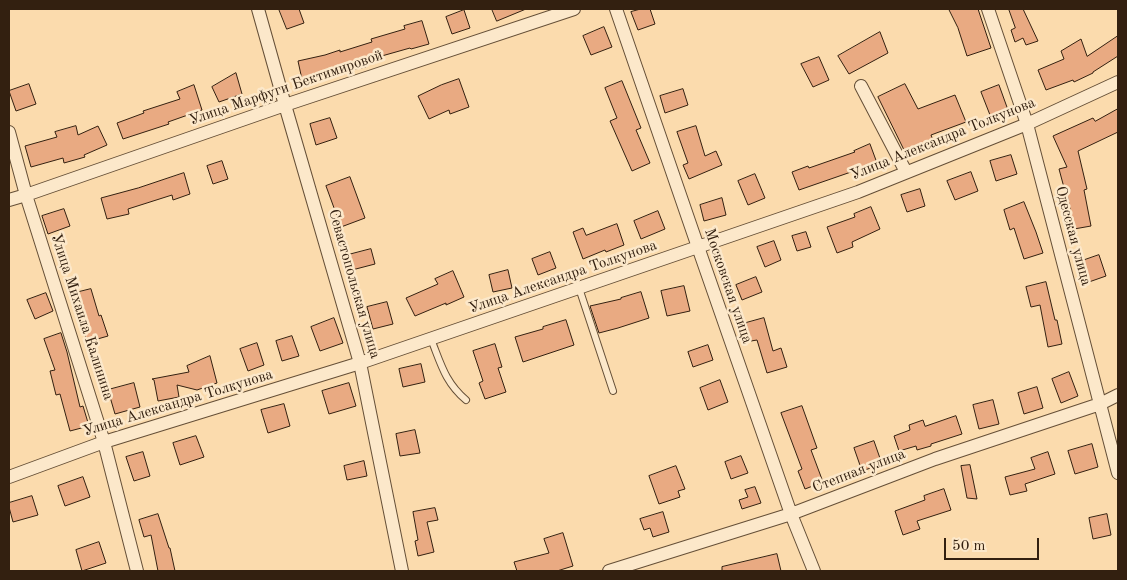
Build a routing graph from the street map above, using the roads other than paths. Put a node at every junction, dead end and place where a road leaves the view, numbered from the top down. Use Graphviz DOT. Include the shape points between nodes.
graph roads {
  1 [pos="258,9"];
  2 [pos="574,9"];
  3 [pos="616,9"];
  4 [pos="988,9"];
  5 [pos="1118,82"];
  6 [pos="860,86"];
  7 [pos="285,105"];
  8 [pos="1027,124"];
  9 [pos="9,132"];
  10 [pos="906,172"];
  11 [pos="26,195"];
  12 [pos="9,200"];
  13 [pos="698,247"];
  14 [pos="579,288"];
  15 [pos="431,339"];
  16 [pos="360,364"];
  17 [pos="612,391"];
  18 [pos="1118,395"];
  19 [pos="466,400"];
  20 [pos="1100,404"];
  21 [pos="104,442"];
  22 [pos="1118,473"];
  23 [pos="9,477"];
  24 [pos="791,514"];
  25 [pos="137,571"];
  26 [pos="402,571"];
  27 [pos="609,571"];
  28 [pos="814,571"];
  1 -- 7 [label="street, Севастопольская улица"];
  2 -- 7 [label="street, Улица Марфуги Бектимировой"];
  3 -- 13 [label="street, Московская улица"];
  4 -- 8 [label="street, Одесская улица"];
  5 -- 8 [label="street, Улица Александра Толкунова"];
  6 -- 10 [label="street"];
  7 -- 11 [label="street, Улица Марфуги Бектимировой"];
  7 -- 16 [label="street, Севастопольская улица"];
  8 -- 10 [label="street, Улица Александра Толкунова"];
  8 -- 20 [label="street, Одесская улица"];
  9 -- 11 [label="street, Улица Михаила Калинина"];
  10 -- 13 [label="street, Улица Александра Толкунова" via="858,192"];
  11 -- 12 [label="street, Улица Марфуги Бектимировой"];
  11 -- 21 [label="street, Улица Михаила Калинина"];
  13 -- 14 [label="street, Улица Александра Толкунова"];
  13 -- 24 [label="street, Московская улица"];
  14 -- 15 [label="street, Улица Александра Толкунова"];
  14 -- 17 [label="lane"];
  15 -- 16 [label="street, Улица Александра Толкунова"];
  15 -- 19 [label="lane" via="446,376"];
  16 -- 21 [label="street, Улица Александра Толкунова"];
  16 -- 26 [label="street, Севастопольская улица"];
  18 -- 20 [label="street, Степная улица"];
  20 -- 22 [label="street, Одесская улица"];
  20 -- 24 [label="street, Степная улица" via="935,459"];
  21 -- 23 [label="street, Улица Александра Толкунова"];
  21 -- 25 [label="street, Улица Михаила Калинина"];
  24 -- 27 [label="street, Степная улица"];
  24 -- 28 [label="street, Московская улица"];
}
